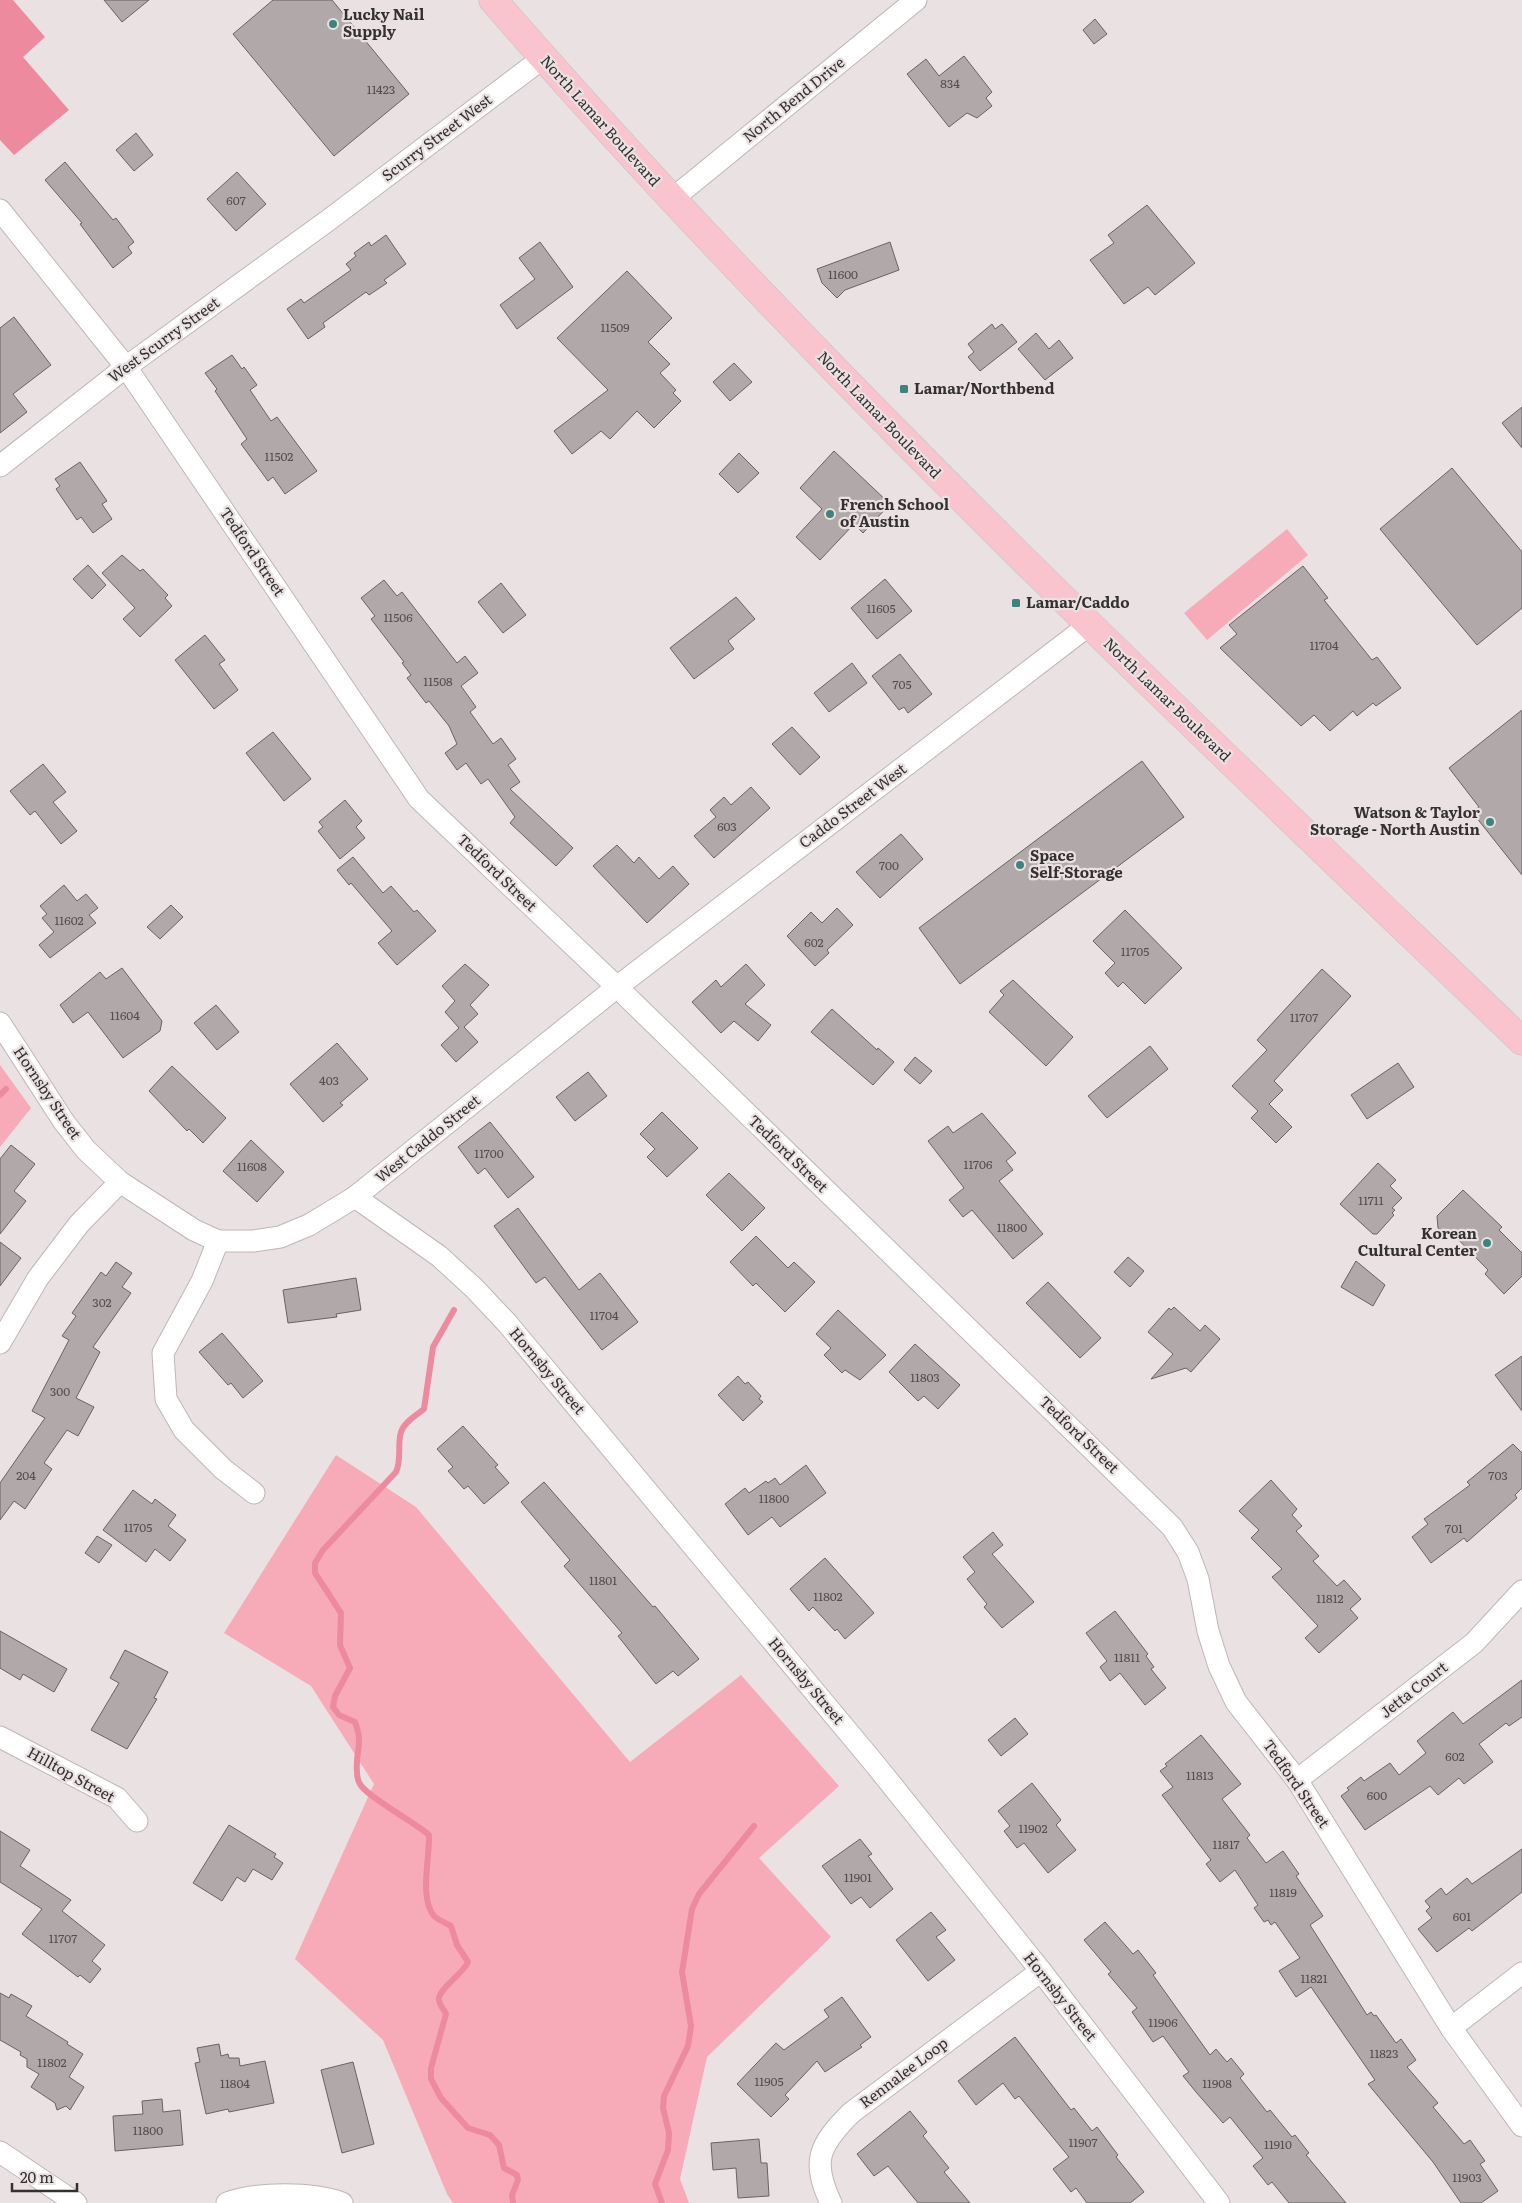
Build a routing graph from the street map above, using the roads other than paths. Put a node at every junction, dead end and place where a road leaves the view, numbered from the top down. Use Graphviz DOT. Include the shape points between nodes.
graph roads {
  1 [pos="493,0"];
  2 [pos="916,0"];
  3 [pos="543,58"];
  4 [pos="671,200"];
  5 [pos="0,210"];
  6 [pos="330,219"];
  7 [pos="126,367"];
  8 [pos="0,466"];
  9 [pos="1089,625"];
  10 [pos="616,987"];
  11 [pos="0,1023"];
  12 [pos="1522,1041"];
  13 [pos="120,1182"];
  14 [pos="355,1197"];
  15 [pos="218,1241"];
  16 [pos="0,1342"];
  17 [pos="254,1493"];
  18 [pos="1522,1591"];
  19 [pos="0,1737"];
  20 [pos="1297,1780"];
  21 [pos="137,1821"];
  22 [pos="1041,1971"];
  23 [pos="1522,1973"];
  24 [pos="1451,2028"];
  25 [pos="1522,2126"];
  26 [pos="0,2152"];
  27 [pos="76,2203"];
  28 [pos="228,2203"];
  29 [pos="342,2203"];
  30 [pos="831,2203"];
  31 [pos="1219,2203"];
  1 -- 3 [label="main road, North Lamar Boulevard"];
  2 -- 4 [label="street, North Bend Drive"];
  3 -- 4 [label="main road, North Lamar Boulevard"];
  3 -- 6 [label="street, Scurry Street West"];
  4 -- 9 [label="main road, North Lamar Boulevard" via="950,488"];
  5 -- 7 [label="street, Tedford Street"];
  6 -- 7 [label="street, West Scurry Street"];
  7 -- 8 [label="street, West Scurry Street"];
  7 -- 10 [label="street, Tedford Street" via="419,799"];
  9 -- 10 [label="street, Caddo Street West"];
  9 -- 12 [label="main road, North Lamar Boulevard"];
  10 -- 14 [label="street, West Caddo Street"];
  10 -- 20 [label="street, Tedford Street" via="1172,1527 1188,1552 1198,1579 1208,1631 1219,1666 1236,1702"];
  11 -- 13 [label="street, Hornsby Street" via="64,1122 86,1150"];
  13 -- 15 [label="street" via="167,1214"];
  13 -- 16 [label="street" via="79,1224 38,1278"];
  14 -- 15 [label="street, West Caddo Street" via="310,1225 280,1237 253,1242"];
  14 -- 22 [label="street, Hornsby Street" via="439,1256 506,1323 868,1755"];
  15 -- 17 [label="street" via="202,1281 163,1353 166,1398 184,1430 223,1469"];
  18 -- 20 [label="street, Jetta Court" via="1474,1643"];
  19 -- 21 [label="street, Hilltop Street" via="117,1798"];
  20 -- 24 [label="street, Tedford Street"];
  22 -- 30 [label="street, Rennalee Loop" via="851,2112 832,2132 822,2150 819,2170"];
  22 -- 31 [label="street, Hornsby Street"];
  23 -- 24 [label="street"];
  24 -- 25 [label="street, Tedford Street"];
  26 -- 27 [label="street"];
  28 -- 29 [label="street" via="288,2195"];
}
